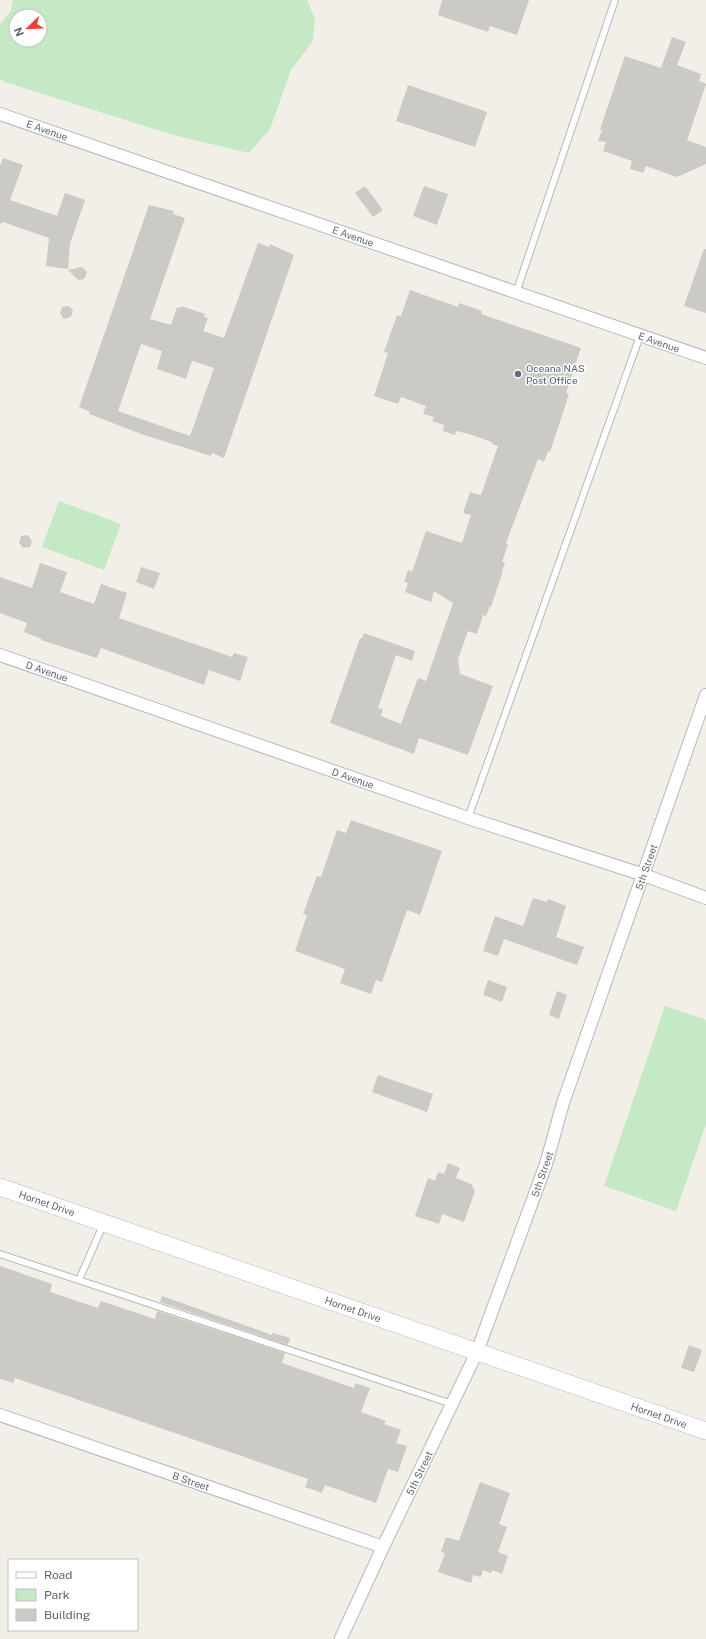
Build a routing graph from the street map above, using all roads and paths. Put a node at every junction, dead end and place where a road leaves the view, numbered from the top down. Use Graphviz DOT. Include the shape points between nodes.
graph roads {
  1 [pos="615,0"];
  2 [pos="0,114"];
  3 [pos="516,293"];
  4 [pos="640,336"];
  5 [pos="706,358"];
  6 [pos="0,655"];
  7 [pos="706,695"];
  8 [pos="468,818"];
  9 [pos="644,875"];
  10 [pos="706,898"];
  11 [pos="0,1187"];
  12 [pos="104,1223"];
  13 [pos="0,1254"];
  14 [pos="79,1280"];
  15 [pos="477,1352"];
  16 [pos="452,1404"];
  17 [pos="0,1415"];
  18 [pos="706,1431"];
  19 [pos="383,1547"];
  20 [pos="341,1638"];
  1 -- 3 [label="lane"];
  2 -- 3 [label="street, E Avenue"];
  3 -- 4 [label="street, E Avenue"];
  4 -- 5 [label="street, E Avenue"];
  4 -- 8 [label="lane"];
  6 -- 8 [label="street, D Avenue"];
  7 -- 9 [label="street, 5th Street"];
  8 -- 9 [label="street, D Avenue"];
  9 -- 10 [label="street, D Avenue"];
  9 -- 15 [label="street, 5th Street" via="563,1103 546,1164"];
  11 -- 12 [label="main road, Hornet Drive"];
  12 -- 14 [label="lane"];
  12 -- 15 [label="main road, Hornet Drive"];
  13 -- 14 [label="lane"];
  14 -- 16 [label="lane"];
  15 -- 16 [label="street, 5th Street"];
  15 -- 18 [label="main road, Hornet Drive"];
  16 -- 19 [label="street, 5th Street"];
  17 -- 19 [label="street, B Street"];
  19 -- 20 [label="street, 5th Street"];
}
